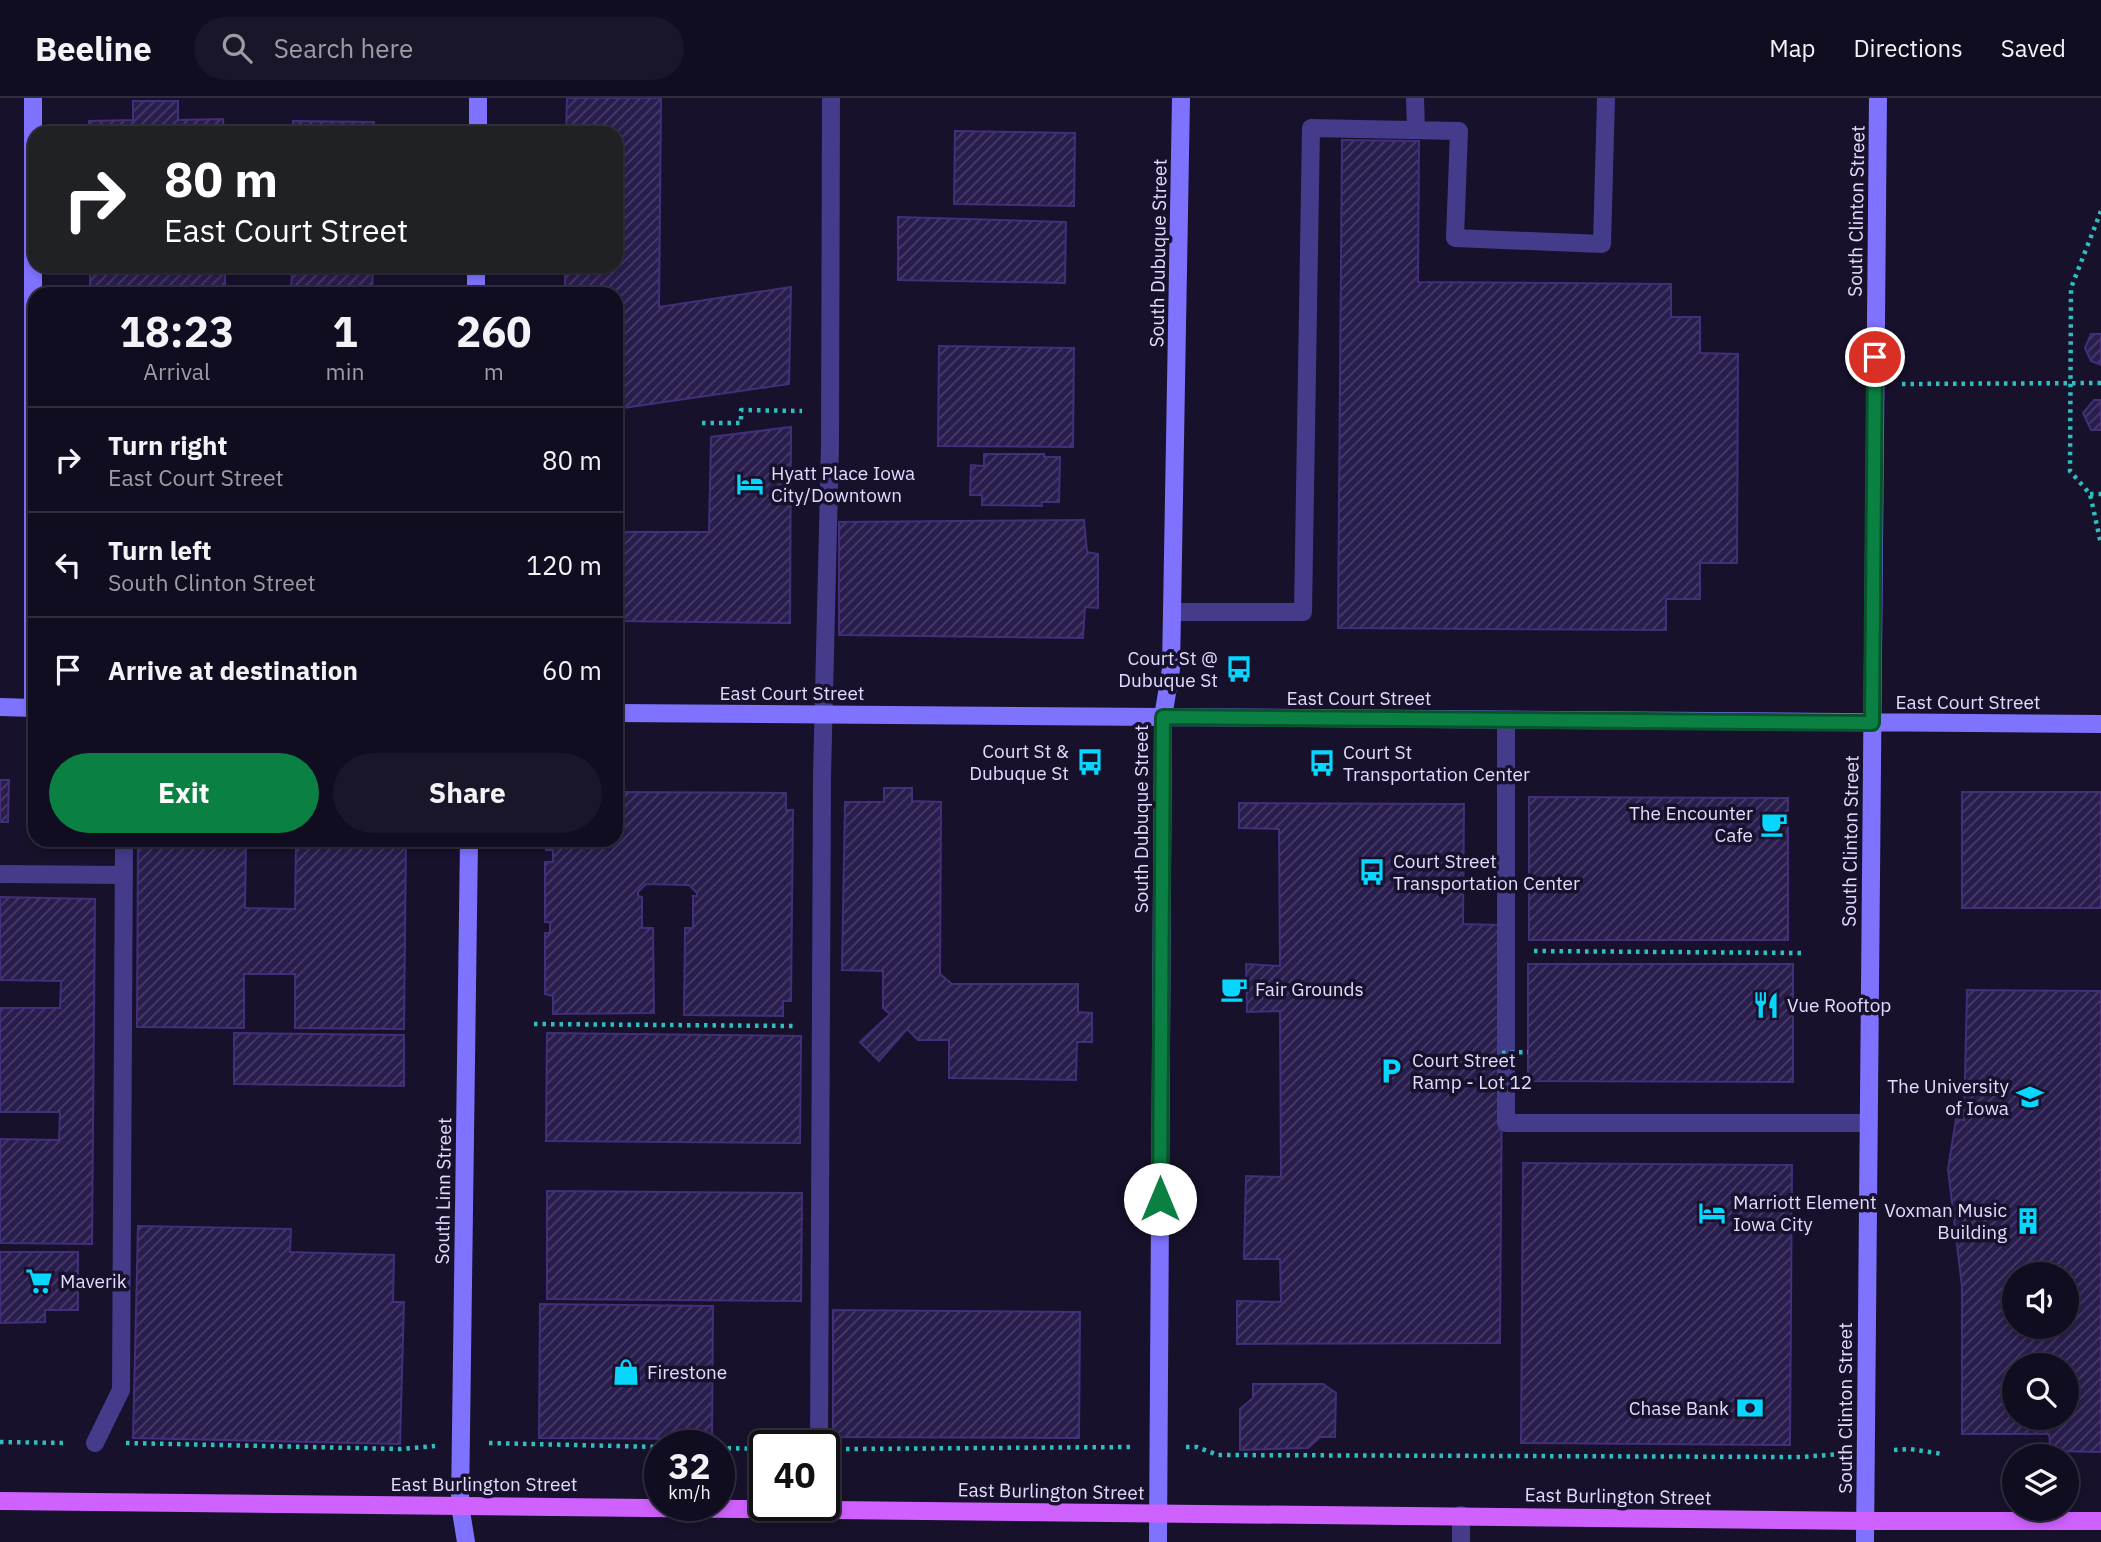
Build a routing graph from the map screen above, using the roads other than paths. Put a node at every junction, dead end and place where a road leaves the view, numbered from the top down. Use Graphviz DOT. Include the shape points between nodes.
graph roads {
  1 [pos="33,98"];
  2 [pos="478,98"];
  3 [pos="831,98"];
  4 [pos="1181,98"];
  5 [pos="1415,98"];
  6 [pos="1606,98"];
  7 [pos="1878,98"];
  8 [pos="33,126"];
  9 [pos="478,126"];
  10 [pos="1416,130"];
  11 [pos="1172,612"];
  12 [pos="0,708"];
  13 [pos="28,708"];
  14 [pos="623,713"];
  15 [pos="824,714"];
  16 [pos="1163,717"];
  17 [pos="1506,720"];
  18 [pos="1872,723"];
  19 [pos="2101,724"];
  20 [pos="124,847"];
  21 [pos="469,847"];
  22 [pos="0,874"];
  23 [pos="124,875"];
  24 [pos="1868,1123"];
  25 [pos="819,1430"];
  26 [pos="95,1443"];
  27 [pos="0,1502"];
  28 [pos="460,1505"];
  29 [pos="749,1507"];
  30 [pos="840,1507"];
  31 [pos="1158,1513"];
  32 [pos="1461,1515"];
  33 [pos="1865,1521"];
  34 [pos="2101,1521"];
  35 [pos="466,1542"];
  36 [pos="1158,1542"];
  37 [pos="1461,1542"];
  38 [pos="1865,1542"];
  1 -- 8 [label="street"];
  2 -- 9 [label="street"];
  3 -- 15 [label="lane" via="831,411"];
  4 -- 11 [label="street, South Dubuque Street"];
  5 -- 10 [label="lane"];
  6 -- 10 [label="lane" via="1602,244 1455,238 1459,131"];
  7 -- 18 [label="street, South Clinton Street"];
  10 -- 11 [label="lane" via="1311,128 1303,612"];
  11 -- 16 [label="street, South Dubuque Street" via="1171,669"];
  12 -- 13 [label="street"];
  14 -- 15 [label="street, East Court Street"];
  15 -- 16 [label="street, East Court Street"];
  15 -- 25 [label="lane"];
  16 -- 17 [label="street, East Court Street"];
  16 -- 31 [label="street, South Dubuque Street"];
  17 -- 18 [label="street, East Court Street"];
  17 -- 24 [label="lane" via="1506,1123"];
  18 -- 19 [label="street, East Court Street"];
  18 -- 24 [label="street, South Clinton Street"];
  20 -- 23 [label="lane"];
  21 -- 28 [label="street, South Linn Street"];
  22 -- 23 [label="lane"];
  23 -- 26 [label="lane" via="121,1390"];
  24 -- 33 [label="street, South Clinton Street"];
  27 -- 28 [label="main road, East Burlington Street"];
  28 -- 29 [label="main road, East Burlington Street"];
  28 -- 35 [label="street, South Linn Street"];
  30 -- 31 [label="main road, East Burlington Street"];
  31 -- 32 [label="main road, East Burlington Street"];
  31 -- 36 [label="street, South Dubuque Street"];
  32 -- 33 [label="main road, East Burlington Street"];
  32 -- 37 [label="lane"];
  33 -- 34 [label="main road, East Burlington Street"];
  33 -- 38 [label="street, South Clinton Street"];
}
